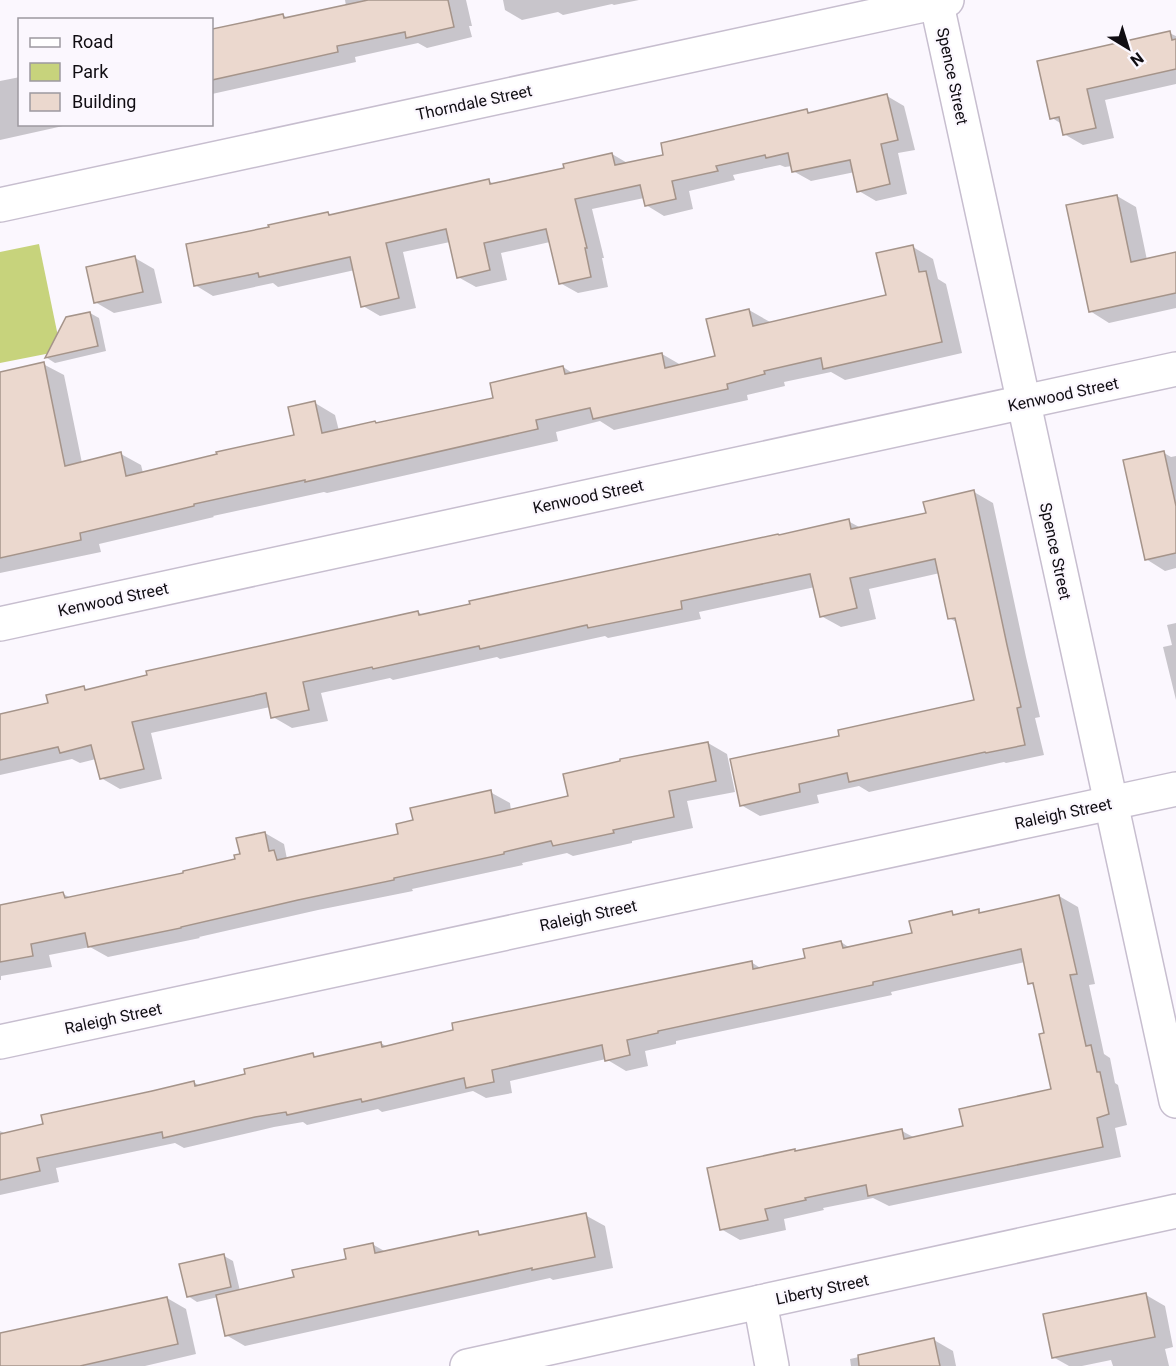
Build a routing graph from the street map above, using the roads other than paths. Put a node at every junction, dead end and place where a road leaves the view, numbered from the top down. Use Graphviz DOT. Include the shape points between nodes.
graph roads {
  1 [pos="940,1"];
  2 [pos="0,205"];
  3 [pos="1176,369"];
  4 [pos="1023,402"];
  5 [pos="0,624"];
  6 [pos="1176,789"];
  7 [pos="1111,802"];
  8 [pos="0,1042"];
  9 [pos="1176,1101"];
  10 [pos="1176,1212"];
  11 [pos="760,1302"];
  12 [pos="467,1366"];
  13 [pos="772,1366"];
  1 -- 2 [label="street, Thorndale Street"];
  1 -- 4 [label="street, Spence Street"];
  3 -- 4 [label="street, Kenwood Street"];
  4 -- 5 [label="street, Kenwood Street"];
  4 -- 7 [label="street, Spence Street"];
  6 -- 7 [label="street, Raleigh Street"];
  7 -- 8 [label="street, Raleigh Street"];
  7 -- 9 [label="street, Spence Street"];
  10 -- 11 [label="street, Liberty Street"];
  11 -- 12 [label="street, Liberty Street"];
  11 -- 13 [label="street"];
}
